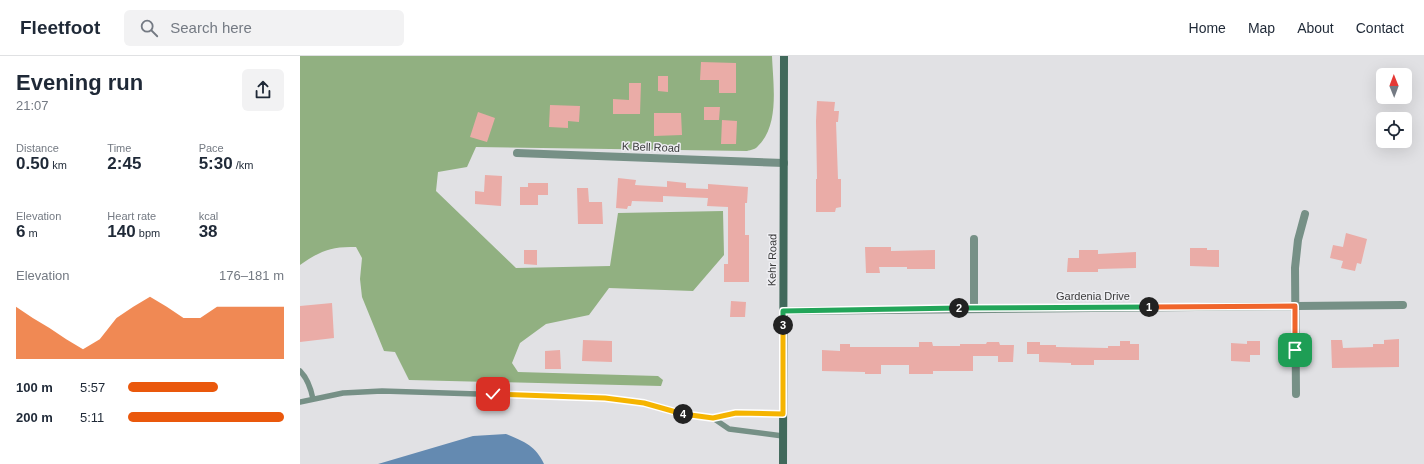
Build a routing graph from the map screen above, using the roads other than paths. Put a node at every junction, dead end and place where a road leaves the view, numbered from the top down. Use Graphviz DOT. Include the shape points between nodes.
graph roads {
  1 [pos="784,56"];
  2 [pos="517,153"];
  3 [pos="784,163"];
  4 [pos="1305,214"];
  5 [pos="974,239"];
  6 [pos="1403,305"];
  7 [pos="1295,306"];
  8 [pos="974,308"];
  9 [pos="783,311"];
  10 [pos="300,371"];
  11 [pos="1296,394"];
  12 [pos="313,399"];
  13 [pos="300,402"];
  14 [pos="783,414"];
  15 [pos="713,418"];
  16 [pos="783,436"];
  17 [pos="783,464"];
  1 -- 3 [label="street, Kehr Road"];
  2 -- 3 [label="street, K Bell Road"];
  3 -- 9 [label="street, Kehr Road"];
  4 -- 7 [label="street" via="1298,240"];
  5 -- 8 [label="street"];
  6 -- 7 [label="street, Gardenia Drive"];
  7 -- 8 [label="street, Gardenia Drive"];
  7 -- 11 [label="street"];
  8 -- 9 [label="street, Gardenia Drive"];
  9 -- 14 [label="street, Kehr Road"];
  10 -- 12 [label="lane" via="311,387"];
  12 -- 13 [label="lane"];
  12 -- 15 [label="lane" via="343,393 382,391 605,398 644,403 683,414"];
  14 -- 15 [label="lane" via="736,413"];
  14 -- 16 [label="street, Kehr Road"];
  15 -- 16 [label="lane" via="729,429"];
  16 -- 17 [label="street, Kehr Road"];
}
